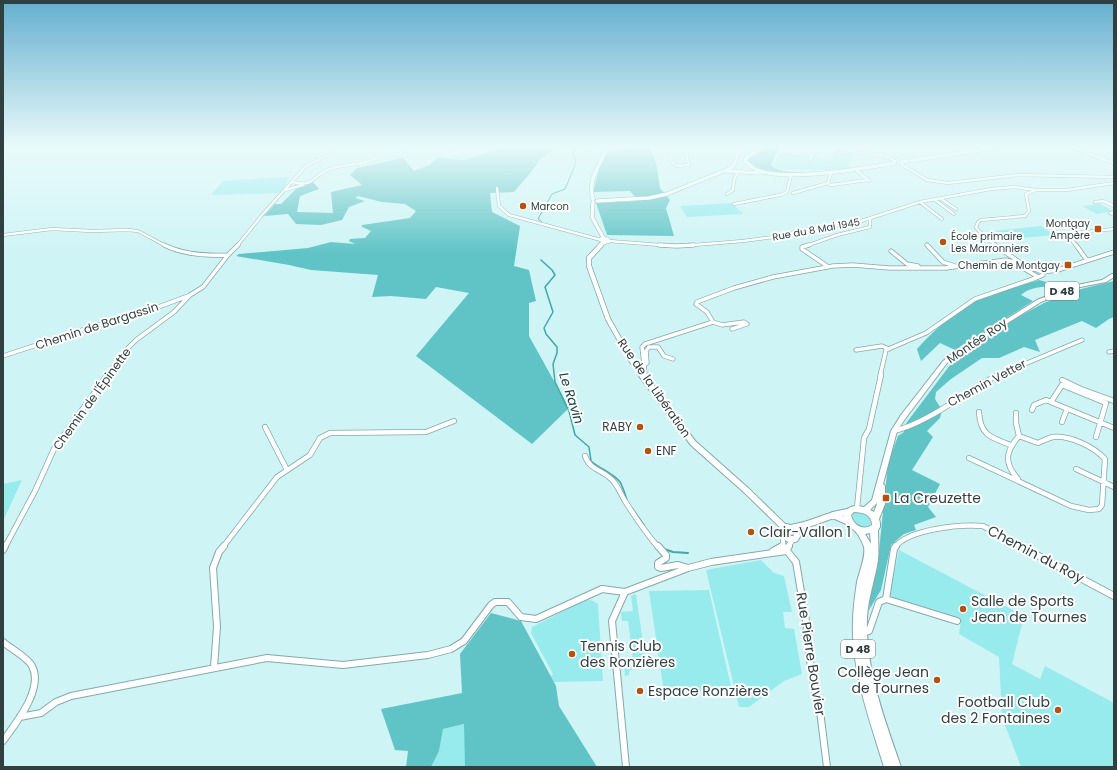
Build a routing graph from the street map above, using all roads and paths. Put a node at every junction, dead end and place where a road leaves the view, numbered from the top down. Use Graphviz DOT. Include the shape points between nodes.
graph roads {
  1 [pos="292,182"];
  2 [pos="310,182"];
  3 [pos="592,182"];
  4 [pos="697,182"];
  5 [pos="734,182"];
  6 [pos="789,182"];
  7 [pos="860,182"];
  8 [pos="941,182"];
  9 [pos="957,182"];
  10 [pos="828,183"];
  11 [pos="1114,183"];
  12 [pos="304,185"];
  13 [pos="496,188"];
  14 [pos="284,190"];
  15 [pos="1036,190"];
  16 [pos="793,193"];
  17 [pos="727,194"];
  18 [pos="941,198"];
  19 [pos="934,199"];
  20 [pos="594,200"];
  21 [pos="920,202"];
  22 [pos="1095,202"];
  23 [pos="734,204"];
  24 [pos="1114,206"];
  25 [pos="956,209"];
  26 [pos="954,214"];
  27 [pos="870,219"];
  28 [pos="942,219"];
  29 [pos="1114,229"];
  30 [pos="3,235"];
  31 [pos="603,240"];
  32 [pos="609,241"];
  33 [pos="927,245"];
  34 [pos="891,251"];
  35 [pos="1114,252"];
  36 [pos="228,255"];
  37 [pos="1086,259"];
  38 [pos="827,266"];
  39 [pos="961,267"];
  40 [pos="922,268"];
  41 [pos="1043,272"];
  42 [pos="1114,276"];
  43 [pos="1038,277"];
  44 [pos="190,295"];
  45 [pos="713,322"];
  46 [pos="732,329"];
  47 [pos="1082,340"];
  48 [pos="887,349"];
  49 [pos="856,350"];
  50 [pos="1114,351"];
  51 [pos="1109,352"];
  52 [pos="3,356"];
  53 [pos="672,359"];
  54 [pos="644,365"];
  55 [pos="642,376"];
  56 [pos="1062,380"];
  57 [pos="1114,401"];
  58 [pos="1051,402"];
  59 [pos="1067,409"];
  60 [pos="1032,410"];
  61 [pos="979,412"];
  62 [pos="1016,413"];
  63 [pos="454,421"];
  64 [pos="1062,422"];
  65 [pos="1101,423"];
  66 [pos="265,427"];
  67 [pos="1114,428"];
  68 [pos="894,431"];
  69 [pos="1019,436"];
  70 [pos="1096,437"];
  71 [pos="1011,445"];
  72 [pos="586,456"];
  73 [pos="969,458"];
  74 [pos="1076,469"];
  75 [pos="287,470"];
  76 [pos="1020,482"];
  77 [pos="1103,482"];
  78 [pos="881,483"];
  79 [pos="1114,487"];
  80 [pos="857,508"];
  81 [pos="865,510"];
  82 [pos="848,512"];
  83 [pos="833,515"];
  84 [pos="875,519"];
  85 [pos="849,522"];
  86 [pos="803,527"];
  87 [pos="858,529"];
  88 [pos="874,529"];
  89 [pos="786,530"];
  90 [pos="795,538"];
  91 [pos="784,548"];
  92 [pos="3,550"];
  93 [pos="688,568"];
  94 [pos="625,592"];
  95 [pos="1114,596"];
  96 [pos="886,599"];
  97 [pos="958,621"];
  98 [pos="860,632"];
  99 [pos="3,642"];
  100 [pos="214,667"];
  101 [pos="20,717"];
  102 [pos="3,741"];
  103 [pos="626,767"];
  104 [pos="828,767"];
  105 [pos="890,767"];
  106 [pos="896,767"];
  1 -- 12 [label="street"];
  1 -- 14 [label="street, Chemin de l'Épinette"];
  2 -- 12 [label="street"];
  3 -- 20 [label="street" via="590,187"];
  4 -- 20 [label="street" via="649,198"];
  5 -- 17 [label="street" via="732,190"];
  6 -- 23 [label="street" via="787,192 780,195"];
  7 -- 10 [label="street" via="831,185"];
  8 -- 9 [label="street"];
  10 -- 16 [label="street"];
  11 -- 15 [label="street, Rue du 8 Mai 1945" via="1076,189"];
  12 -- 14 [label="street"];
  13 -- 31 [label="street" via="499,206 509,214"];
  14 -- 36 [label="street, Chemin de l'Épinette"];
  15 -- 18 [label="street, Rue du 8 Mai 1945" via="1006,188"];
  15 -- 41 [label="street" via="1026,194 1029,211 1025,216 981,220 976,227 987,239 1028,267"];
  18 -- 19 [label="street, Rue du 8 Mai 1945"];
  18 -- 25 [label="street"];
  19 -- 21 [label="street, Rue du 8 Mai 1945"];
  19 -- 26 [label="street"];
  20 -- 31 [label="street" via="591,211 593,220"];
  21 -- 27 [label="street, Rue du 8 Mai 1945"];
  21 -- 28 [label="street"];
  22 -- 24 [label="street" via="1103,201"];
  27 -- 32 [label="street, Rue du 8 Mai 1945" via="743,241 668,246"];
  27 -- 38 [label="street" via="870,227 802,247"];
  29 -- 37 [label="street" via="1076,233 1070,237"];
  30 -- 36 [label="street" via="52,229 128,230 138,232 183,253"];
  31 -- 32 [label="street"];
  31 -- 55 [label="street, Rue de la Libération" via="589,258 589,266 608,319"];
  33 -- 39 [label="street" via="943,262"];
  34 -- 40 [label="street" via="907,264"];
  35 -- 37 [label="street"];
  36 -- 44 [label="street, Chemin de l'Épinette" via="204,287"];
  37 -- 41 [label="street" via="1050,272"];
  38 -- 40 [label="street"];
  38 -- 45 [label="street" via="773,277 697,302 696,304"];
  39 -- 40 [label="street"];
  39 -- 43 [label="street" via="1006,260"];
  41 -- 43 [label="street" via="1043,275"];
  42 -- 68 [label="main road, Montée Roy / D 48" via="1104,282 1074,287 1039,301 958,352 945,362"];
  43 -- 48 [label="street" via="975,299 926,334"];
  44 -- 52 [label="street, Chemin de Bargassin" via="124,319"];
  44 -- 92 [label="street, Chemin de l'Épinette" via="174,312 125,351 54,449"];
  45 -- 46 [label="street" via="722,325 744,322 746,324"];
  45 -- 54 [label="street" via="645,344 642,347"];
  47 -- 68 [label="street, Chemin Vetter" via="1007,371 901,430"];
  48 -- 49 [label="street" via="882,346"];
  48 -- 80 [label="street" via="869,429 864,438"];
  50 -- 51 [label="street"];
  53 -- 54 [label="street" via="664,356 658,347 649,347 646,351 647,363"];
  54 -- 55 [label="street" via="645,374"];
  55 -- 89 [label="street, Rue de la Libération" via="693,443"];
  56 -- 57 [label="street"];
  58 -- 59 [label="street"];
  58 -- 60 [label="street" via="1046,400 1034,405"];
  58 -- 65 [label="street" via="1062,385 1106,403"];
  59 -- 64 [label="street"];
  59 -- 65 [label="street"];
  61 -- 71 [label="street" via="984,432"];
  62 -- 69 [label="street"];
  63 -- 75 [label="street" via="426,432 330,432 320,438 310,455"];
  65 -- 67 [label="street"];
  65 -- 70 [label="street"];
  66 -- 75 [label="street"];
  68 -- 78 [label="main road, Montée Roy / D 48"];
  69 -- 71 [label="street"];
  69 -- 77 [label="street" via="1038,443 1056,437 1068,439 1098,452 1105,459"];
  71 -- 76 [label="street" via="1007,462 1009,469"];
  72 -- 93 [label="street" via="588,464 616,483 651,539 665,553 666,558 658,563 658,567 678,565"];
  73 -- 76 [label="street"];
  74 -- 77 [label="street"];
  75 -- 100 [label="street" via="277,477 219,552 213,568 216,627"];
  76 -- 77 [label="street" via="1062,502 1089,510 1099,509 1102,505"];
  77 -- 79 [label="street"];
  78 -- 81 [label="main road, D 48" via="875,501"];
  78 -- 84 [label="main road, D 48" via="882,504"];
  80 -- 81 [label="main road"];
  80 -- 82 [label="main road"];
  81 -- 84 [label="main road"];
  82 -- 83 [label="street"];
  82 -- 85 [label="main road"];
  83 -- 85 [label="street"];
  83 -- 86 [label="street"];
  84 -- 88 [label="main road"];
  85 -- 87 [label="main road"];
  86 -- 89 [label="street"];
  86 -- 90 [label="street"];
  87 -- 88 [label="main road"];
  87 -- 98 [label="main road, D 48" via="868,545 862,583"];
  88 -- 98 [label="main road, D 48" via="875,555"];
  89 -- 90 [label="street" via="789,539"];
  89 -- 90 [label="street, Rue de la Libération" via="794,530"];
  89 -- 91 [label="street"];
  90 -- 91 [label="street"];
  91 -- 93 [label="street" via="767,554"];
  91 -- 104 [label="street, Rue Pierre Bouvier" via="796,562"];
  93 -- 94 [label="street"];
  94 -- 100 [label="street" via="602,589 536,620 521,617 508,602 495,602 464,641 451,650 428,655 343,665 267,658"];
  94 -- 103 [label="street" via="618,602 612,621"];
  95 -- 96 [label="street, Chemin du Roy" via="977,524 916,535 898,543 894,549"];
  96 -- 97 [label="street"];
  96 -- 98 [label="street, Chemin du Roy" via="879,602 869,631"];
  98 -- 105 [label="main road, D 48" via="858,653 867,696"];
  98 -- 106 [label="main road, D 48" via="872,694"];
  99 -- 101 [label="street" via="32,664 35,679"];
  100 -- 101 [label="street" via="71,696 56,702 41,713"];
  101 -- 102 [label="street"];
}
